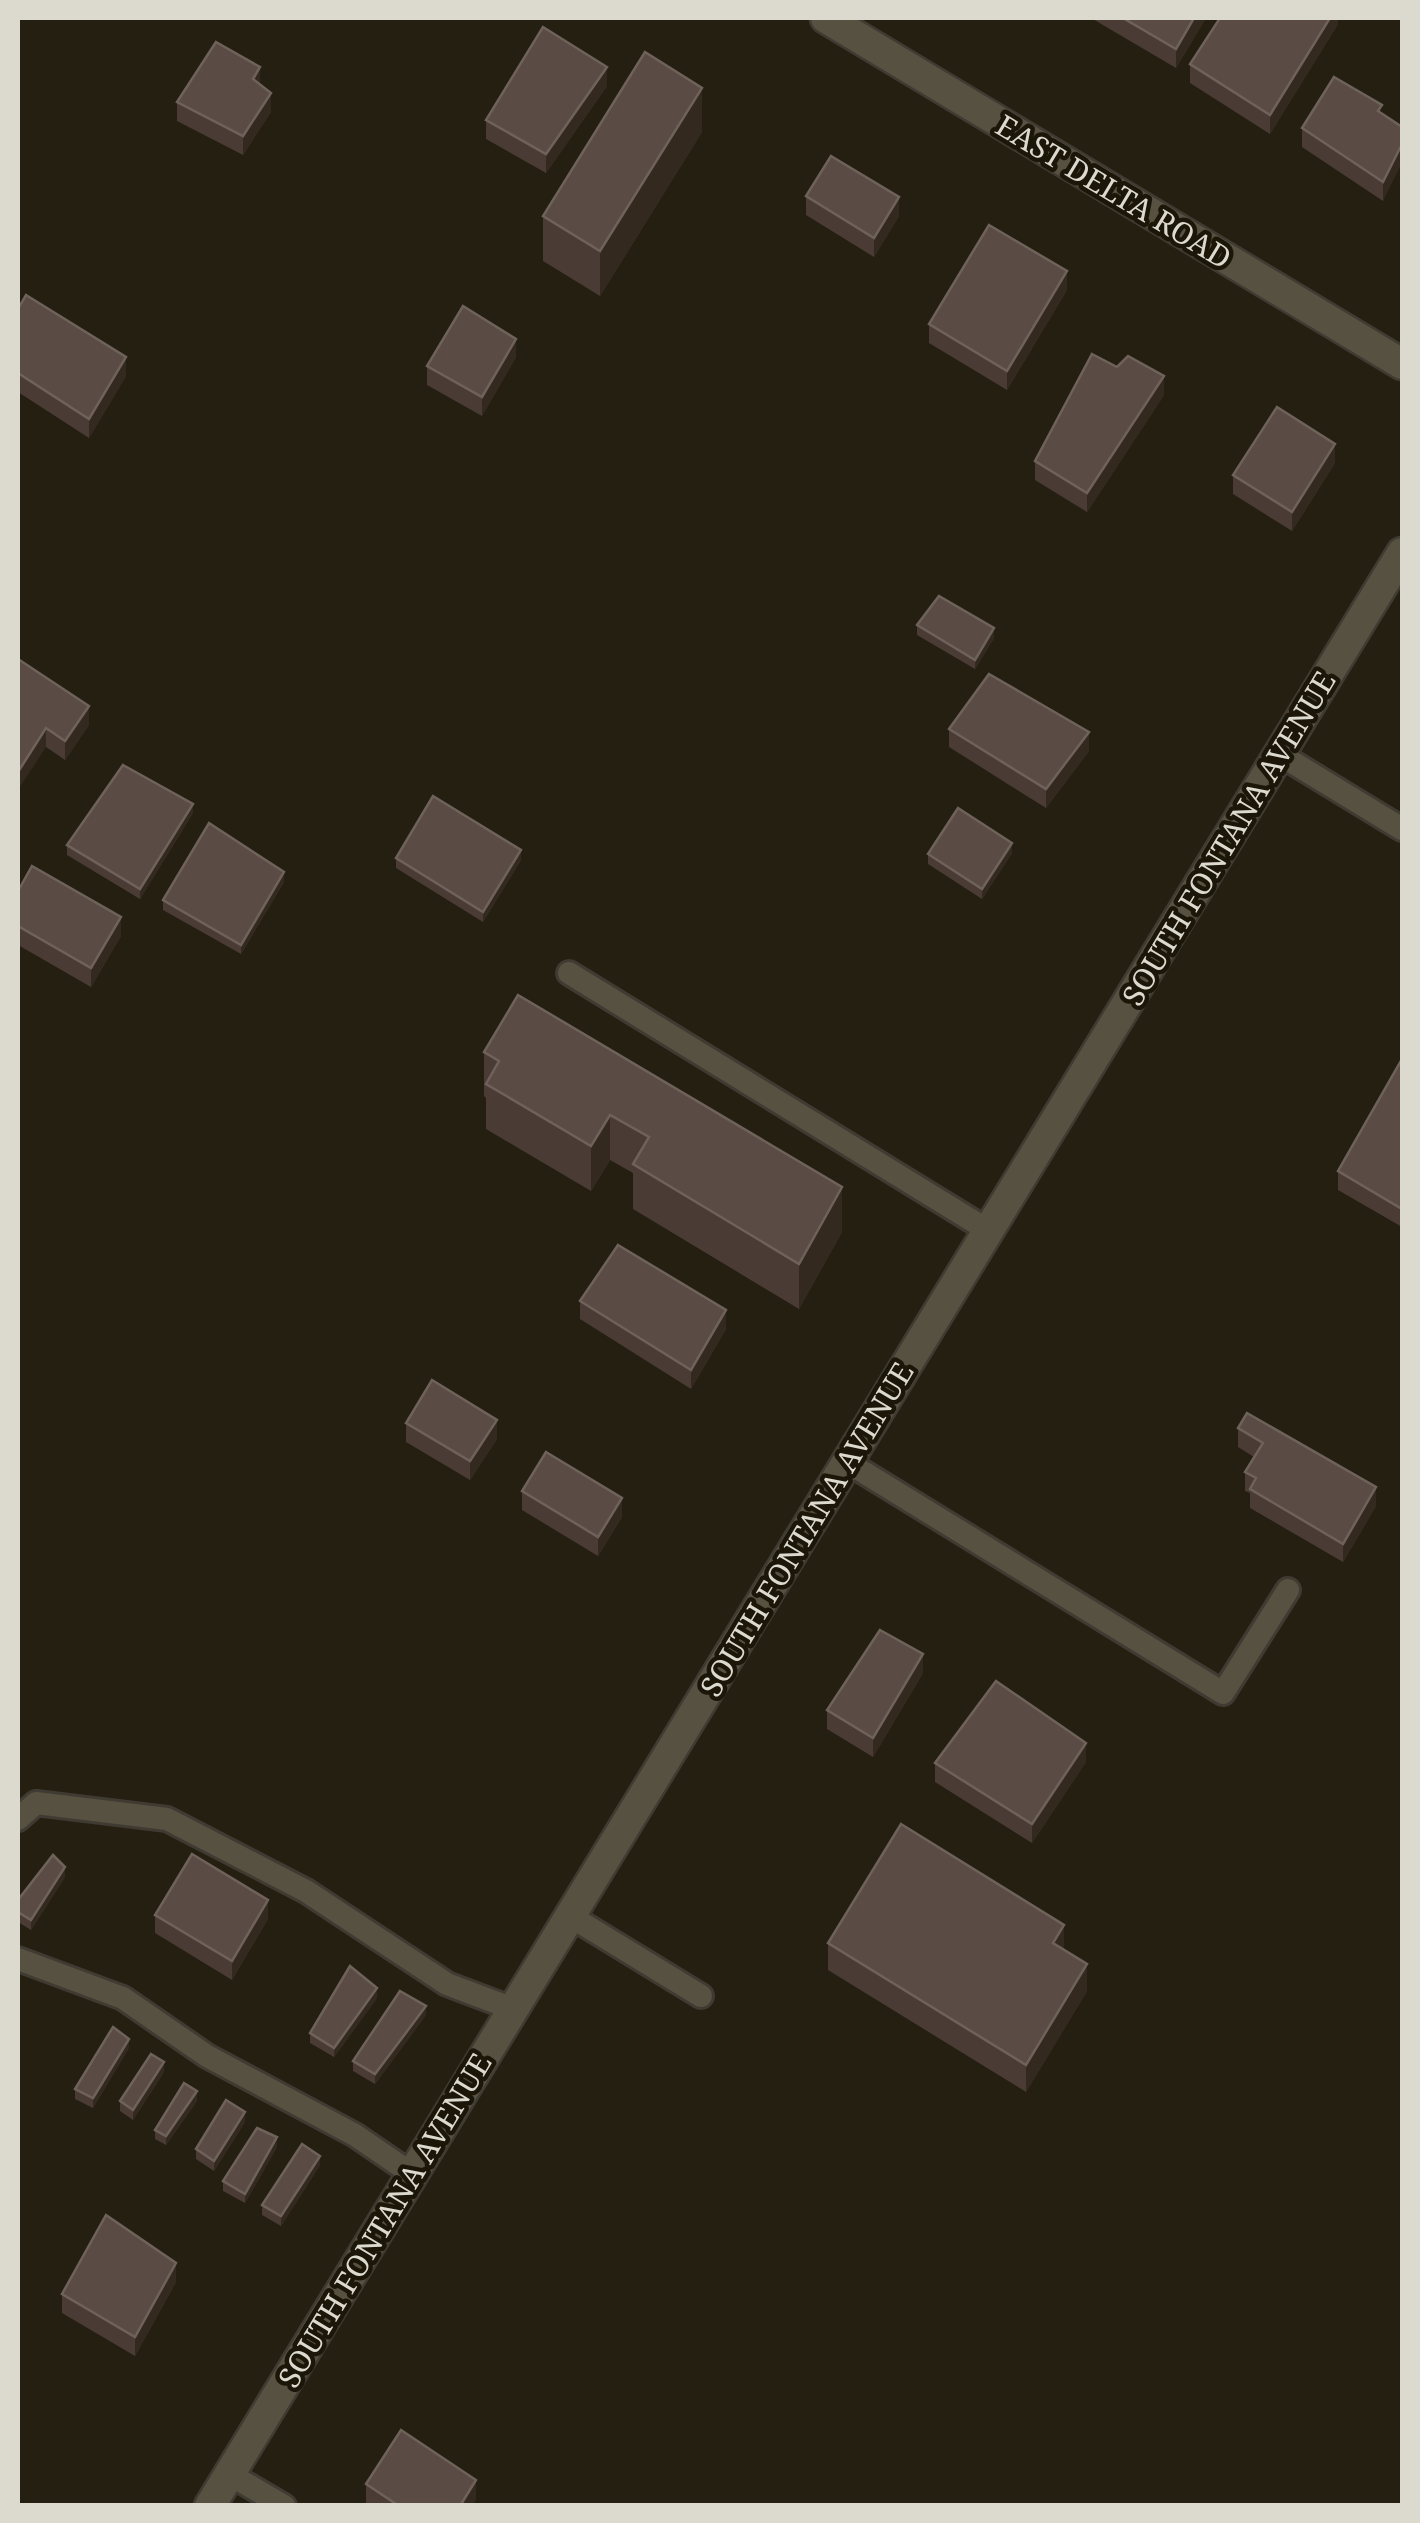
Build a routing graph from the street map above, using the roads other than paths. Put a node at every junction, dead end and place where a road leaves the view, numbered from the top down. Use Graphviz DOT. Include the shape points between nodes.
graph roads {
  1 [pos="826,18"];
  2 [pos="1402,364"];
  3 [pos="1402,552"];
  4 [pos="1279,754"];
  5 [pos="1402,830"];
  6 [pos="569,973"];
  7 [pos="988,1231"];
  8 [pos="848,1462"];
  9 [pos="1288,1590"];
  10 [pos="18,1819"];
  11 [pos="570,1916"];
  12 [pos="18,1959"];
  13 [pos="702,1996"];
  14 [pos="513,2010"];
  15 [pos="412,2174"];
  16 [pos="229,2474"];
  17 [pos="210,2506"];
  18 [pos="284,2506"];
  1 -- 2 [label="street, EAST DELTA ROAD"];
  3 -- 4 [label="street, SOUTH FONTANA AVENUE"];
  4 -- 5 [label="lane"];
  4 -- 7 [label="street, SOUTH FONTANA AVENUE"];
  6 -- 7 [label="lane"];
  7 -- 8 [label="street, SOUTH FONTANA AVENUE"];
  8 -- 9 [label="lane" via="1224,1693"];
  8 -- 11 [label="street, SOUTH FONTANA AVENUE"];
  10 -- 14 [label="lane" via="36,1803 167,1819 306,1891 447,1984"];
  11 -- 13 [label="lane"];
  11 -- 14 [label="street, SOUTH FONTANA AVENUE"];
  12 -- 15 [label="lane" via="124,1998 206,2056"];
  14 -- 15 [label="street, SOUTH FONTANA AVENUE"];
  15 -- 16 [label="street, SOUTH FONTANA AVENUE"];
  16 -- 17 [label="street, SOUTH FONTANA AVENUE"];
  16 -- 18 [label="lane"];
}
